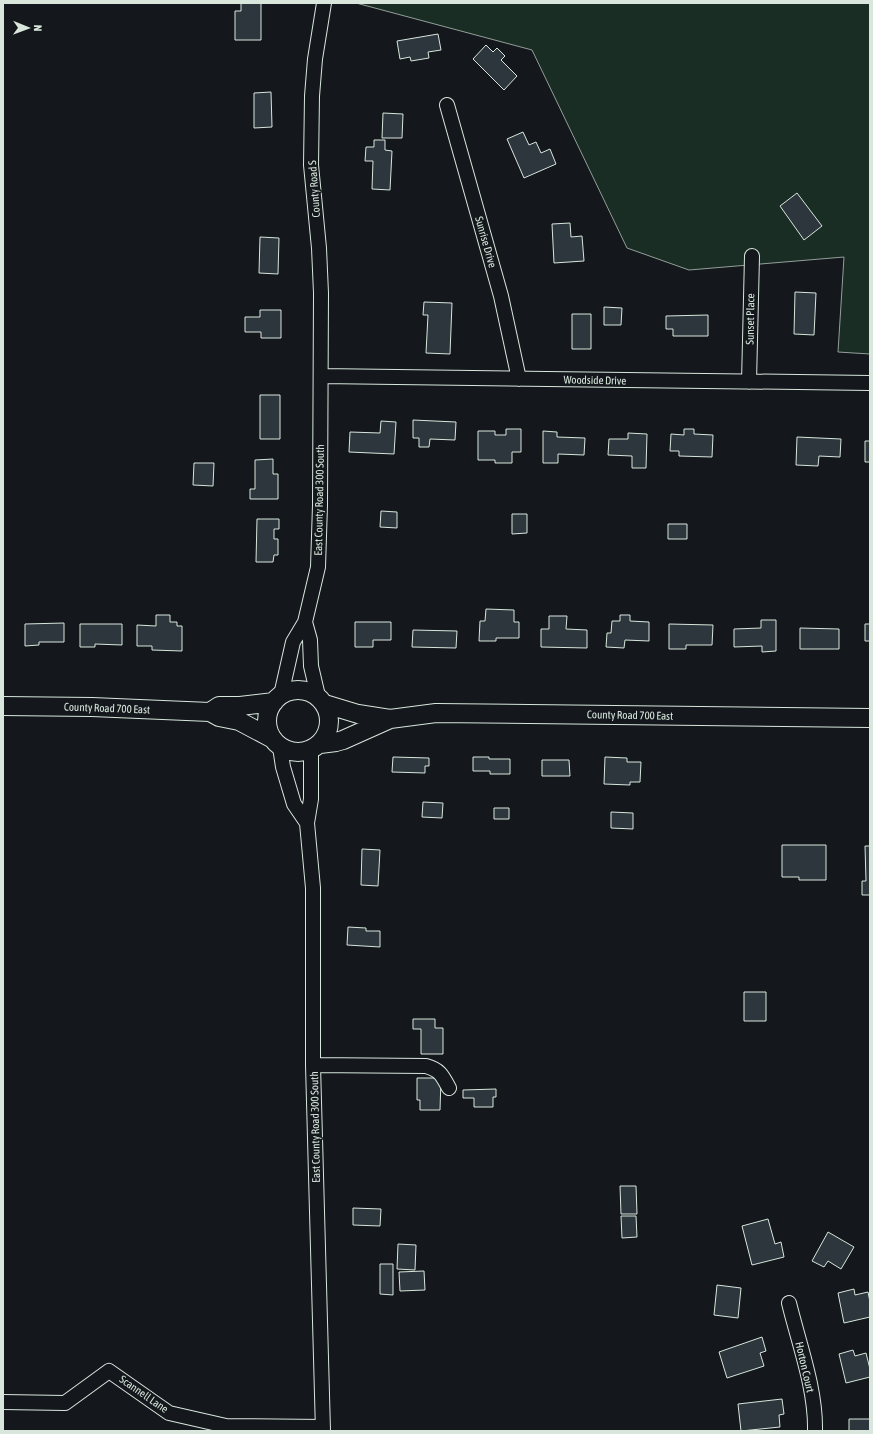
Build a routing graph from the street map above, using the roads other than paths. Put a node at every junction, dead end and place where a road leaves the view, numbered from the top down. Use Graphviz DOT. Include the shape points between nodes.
graph roads {
  1 [pos="324,3"];
  2 [pos="448,105"];
  3 [pos="752,256"];
  4 [pos="321,376"];
  5 [pos="519,379"];
  6 [pos="749,382"];
  7 [pos="870,383"];
  8 [pos="305,622"];
  9 [pos="278,698"];
  10 [pos="321,700"];
  11 [pos="3,706"];
  12 [pos="210,712"];
  13 [pos="870,718"];
  14 [pos="390,719"];
  15 [pos="277,743"];
  16 [pos="316,747"];
  17 [pos="307,823"];
  18 [pos="313,1065"];
  19 [pos="449,1088"];
  20 [pos="789,1303"];
  21 [pos="3,1402"];
  22 [pos="323,1429"];
  23 [pos="815,1431"];
  1 -- 4 [label="street, County Road S" via="312,96 311,165 319,248"];
  2 -- 5 [label="street, Sunrise Drive" via="501,296"];
  3 -- 6 [label="street, Sunset Place"];
  4 -- 5 [label="street, Woodside Drive"];
  4 -- 8 [label="street, East County Road 300 South" via="318,566"];
  5 -- 6 [label="street, Woodside Drive"];
  6 -- 7 [label="street, Woodside Drive"];
  8 -- 9 [label="street, East County Road 300 South" via="293,642"];
  8 -- 10 [label="street, East County Road 300 South" via="310,640 311,666"];
  9 -- 10 [label="main road" via="290,691 300,690 310,692"];
  9 -- 12 [label="main road, County Road 700 East" via="240,706 219,706"];
  9 -- 15 [label="main road" via="269,710 267,720 268,730"];
  10 -- 14 [label="main road, County Road 700 East" via="358,714"];
  10 -- 16 [label="main road" via="329,714 330,725 327,735"];
  11 -- 12 [label="main road, County Road 700 East"];
  12 -- 15 [label="main road, County Road 700 East" via="219,717 239,721"];
  13 -- 14 [label="main road, County Road 700 East" via="436,713"];
  14 -- 16 [label="main road, County Road 700 East" via="343,740"];
  15 -- 16 [label="main road" via="290,752 301,753"];
  15 -- 17 [label="street, East County Road 300 South" via="294,804"];
  16 -- 17 [label="street, East County Road 300 South" via="312,799"];
  17 -- 18 [label="street, East County Road 300 South" via="313,888"];
  18 -- 19 [label="street" via="426,1066 436,1069"];
  18 -- 22 [label="street, East County Road 300 South"];
  20 -- 23 [label="street, Horton Court" via="811,1388"];
  21 -- 22 [label="street, Scannell Lane" via="65,1403 109,1370 169,1413 226,1426"];
}
